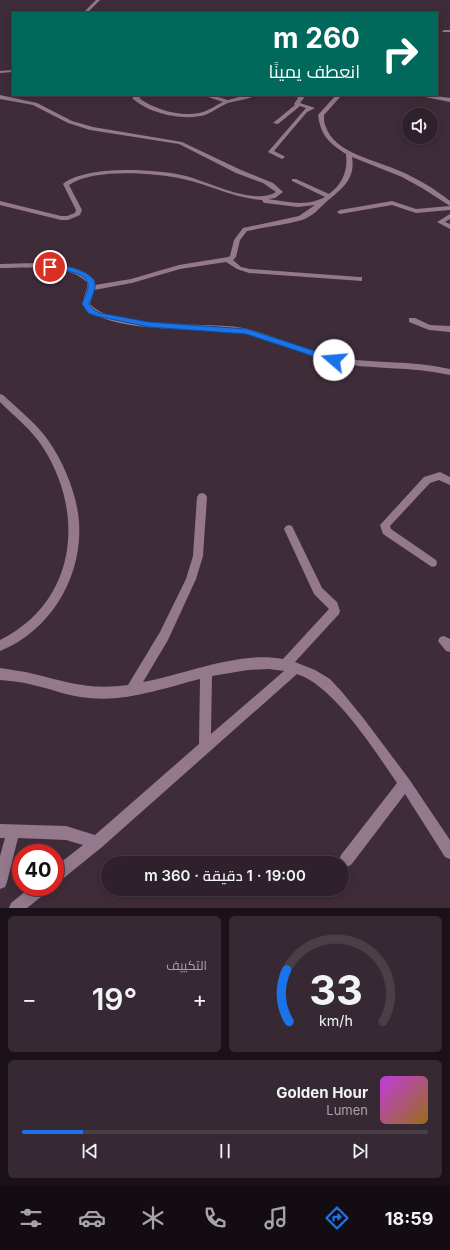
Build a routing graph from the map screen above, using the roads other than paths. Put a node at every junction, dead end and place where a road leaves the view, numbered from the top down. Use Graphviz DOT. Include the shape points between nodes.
graph roads {
  1 [pos="98,0"];
  2 [pos="86,12"];
  3 [pos="444,31"];
  4 [pos="450,31"];
  5 [pos="12,71"];
  6 [pos="0,72"];
  7 [pos="140,96"];
  8 [pos="208,96"];
  9 [pos="244,96"];
  10 [pos="299,96"];
  11 [pos="338,96"];
  12 [pos="424,96"];
  13 [pos="0,97"];
  14 [pos="450,100"];
  15 [pos="228,102"];
  16 [pos="299,105"];
  17 [pos="310,108"];
  18 [pos="324,110"];
  19 [pos="276,123"];
  20 [pos="349,153"];
  21 [pos="282,157"];
  22 [pos="294,180"];
  23 [pos="254,197"];
  24 [pos="327,198"];
  25 [pos="0,203"];
  26 [pos="450,204"];
  27 [pos="450,208"];
  28 [pos="340,212"];
  29 [pos="450,216"];
  30 [pos="450,227"];
  31 [pos="228,260"];
  32 [pos="0,266"];
  33 [pos="359,279"];
  34 [pos="91,288"];
  35 [pos="412,320"];
  36 [pos="450,329"];
  37 [pos="450,372"];
  38 [pos="0,400"];
  39 [pos="450,481"];
  40 [pos="202,497"];
  41 [pos="289,529"];
  42 [pos="432,563"];
  43 [pos="0,646"];
  44 [pos="289,667"];
  45 [pos="206,672"];
  46 [pos="0,674"];
  47 [pos="132,690"];
  48 [pos="205,748"];
  49 [pos="405,784"];
  50 [pos="6,831"];
  51 [pos="96,842"];
  52 [pos="450,852"];
  53 [pos="349,856"];
  54 [pos="64,869"];
  55 [pos="0,882"];
  56 [pos="31,896"];
  57 [pos="16,908"];
  1 -- 2 [label="street"];
  3 -- 4 [label="street"];
  5 -- 6 [label="street"];
  7 -- 15 [label="street" via="135,98 146,105 188,115 201,114"];
  8 -- 15 [label="street"];
  9 -- 15 [label="street"];
  10 -- 16 [label="street" via="297,103"];
  11 -- 18 [label="street"];
  12 -- 14 [label="street"];
  13 -- 23 [label="street" via="35,104 92,130 180,143 271,185 280,192 276,196"];
  16 -- 17 [label="street"];
  16 -- 19 [label="street"];
  17 -- 18 [label="street"];
  17 -- 21 [label="street" via="271,152"];
  18 -- 20 [label="street" via="320,117 325,131 338,146"];
  20 -- 24 [label="street" via="351,163 348,178"];
  20 -- 26 [label="street" via="403,175"];
  22 -- 24 [label="street"];
  23 -- 24 [label="street" via="265,201 304,205"];
  23 -- 25 [label="street" via="220,190 180,177 116,173 83,175 68,181 66,186 79,212 68,218"];
  24 -- 31 [label="street" via="301,218 244,229 237,240 233,257"];
  27 -- 28 [label="street" via="416,211 392,203"];
  29 -- 30 [label="street" via="440,222"];
  31 -- 33 [label="street" via="249,271"];
  31 -- 34 [label="street" via="179,267 132,281"];
  32 -- 34 [label="street" via="44,266 73,270 87,276 91,281"];
  34 -- 37 [label="street" via="86,304 88,308 110,318 149,324 242,330 340,361"];
  35 -- 36 [label="street" via="433,328"];
  38 -- 43 [label="street" via="28,423 46,444 69,499 74,541 66,572 54,600 29,629"];
  39 -- 42 [label="street" via="440,476 427,480 385,525 386,531"];
  40 -- 47 [label="street" via="198,556 191,579 164,636"];
  41 -- 44 [label="street" via="318,591 335,607 335,611"];
  44 -- 45 [label="street" via="272,662"];
  44 -- 48 [label="street"];
  44 -- 49 [label="street" via="317,678 337,695"];
  45 -- 47 [label="street"];
  45 -- 48 [label="street"];
  46 -- 47 [label="street" via="20,676 87,692"];
  48 -- 51 [label="street"];
  49 -- 52 [label="street"];
  49 -- 53 [label="street"];
  50 -- 51 [label="street" via="66,833"];
  50 -- 55 [label="street"];
  51 -- 54 [label="street"];
  56 -- 57 [label="street"];
}
